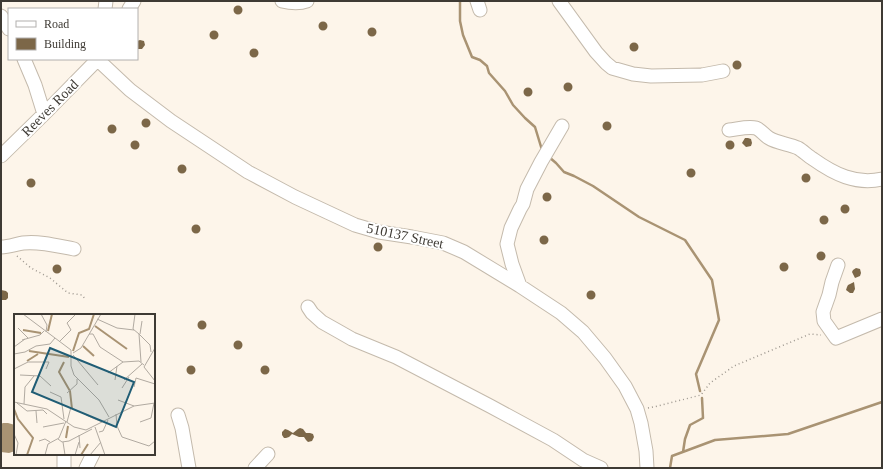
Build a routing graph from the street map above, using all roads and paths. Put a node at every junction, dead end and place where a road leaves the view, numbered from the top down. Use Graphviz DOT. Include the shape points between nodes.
graph roads {
  1 [pos="282,1"];
  2 [pos="307,1"];
  3 [pos="559,1"];
  4 [pos="1,16"];
  5 [pos="8,27"];
  6 [pos="24,60"];
  7 [pos="96,60"];
  8 [pos="98,60"];
  9 [pos="723,71"];
  10 [pos="44,114"];
  11 [pos="562,126"];
  12 [pos="729,130"];
  13 [pos="1,156"];
  14 [pos="882,179"];
  15 [pos="4,247"];
  16 [pos="74,249"];
  17 [pos="838,265"];
  18 [pos="520,286"];
  19 [pos="86,300"];
  20 [pos="308,307"];
  21 [pos="882,319"];
  22 [pos="836,338"];
  23 [pos="637,409"];
  24 [pos="178,415"];
  25 [pos="268,454"];
  26 [pos="64,455"];
  27 [pos="92,455"];
  28 [pos="64,468"];
  29 [pos="86,468"];
  30 [pos="189,468"];
  31 [pos="255,468"];
  32 [pos="601,468"];
  33 [pos="648,468"];
  1 -- 2 [label="street"];
  3 -- 9 [label="street" via="596,52 612,68 651,76 702,75"];
  4 -- 5 [label="street"];
  6 -- 10 [label="street" via="36,85"];
  7 -- 10 [label="street, Reeves Road"];
  8 -- 18 [label="street, 510137 Street" via="136,95 248,172 355,225 379,232 443,243 464,252"];
  10 -- 13 [label="street, Reeves Road"];
  11 -- 18 [label="street" via="527,189 524,204 511,228 507,244"];
  12 -- 14 [label="street" via="758,129 770,138 798,148 846,178 861,181"];
  15 -- 16 [label="street" via="40,243"];
  15 -- 19 [label="path" via="68,293 82,295"];
  17 -- 22 [label="street" via="823,312 824,322"];
  18 -- 23 [label="street, 510137 Street" via="561,313 583,332 625,386"];
  20 -- 32 [label="street" via="322,322 352,339 396,357"];
  21 -- 22 [label="street"];
  22 -- 23 [label="path" via="810,334 734,366 710,383 701,395"];
  23 -- 33 [label="street, 510137 Street"];
  24 -- 30 [label="street"];
  25 -- 31 [label="street"];
  26 -- 28 [label="street"];
  27 -- 29 [label="street"];
}
